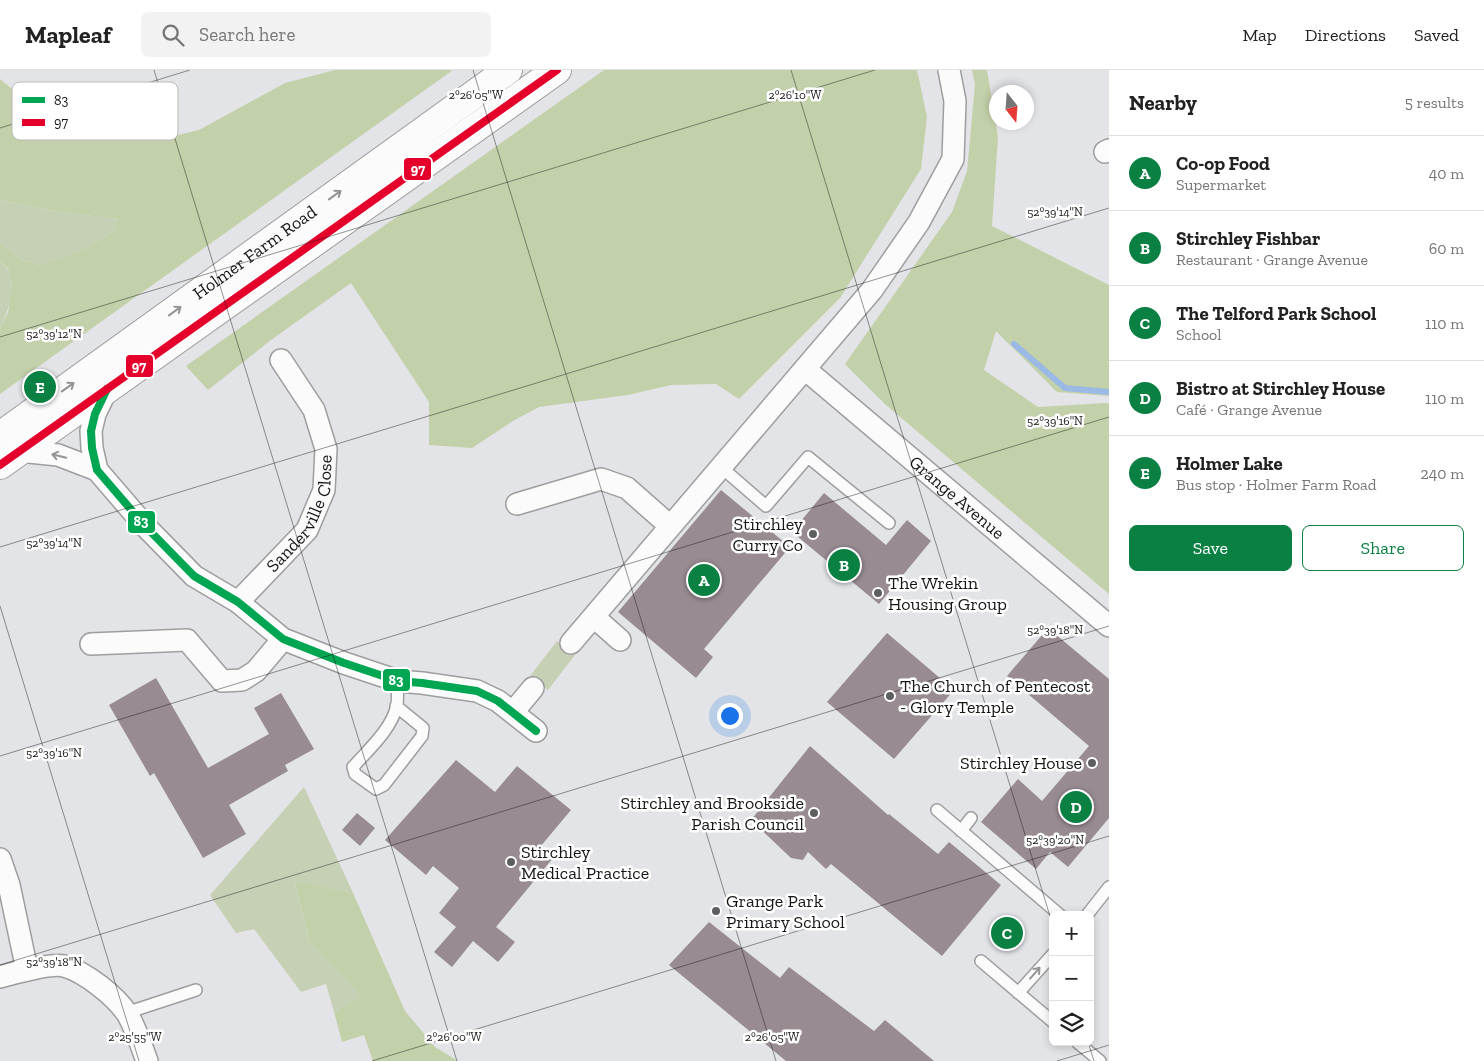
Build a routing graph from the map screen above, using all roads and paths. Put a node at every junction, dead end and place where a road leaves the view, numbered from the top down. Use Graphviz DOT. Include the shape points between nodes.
graph roads {
  1 [pos="557,70"];
  2 [pos="949,70"];
  3 [pos="505,71"];
  4 [pos="280,360"];
  5 [pos="805,369"];
  6 [pos="107,388"];
  7 [pos="6,451"];
  8 [pos="721,467"];
  9 [pos="97,470"];
  10 [pos="517,504"];
  11 [pos="889,523"];
  12 [pos="670,526"];
  13 [pos="238,602"];
  14 [pos="594,617"];
  15 [pos="1109,626"];
  16 [pos="283,639"];
  17 [pos="620,640"];
  18 [pos="571,643"];
  19 [pos="91,644"];
  20 [pos="398,681"];
  21 [pos="533,688"];
  22 [pos="396,706"];
  23 [pos="513,712"];
  24 [pos="536,731"];
  25 [pos="937,810"];
  26 [pos="971,818"];
  27 [pos="961,831"];
  28 [pos="0,859"];
  29 [pos="1109,887"];
  30 [pos="1055,911"];
  31 [pos="1090,911"];
  32 [pos="1051,956"];
  33 [pos="981,962"];
  34 [pos="27,970"];
  35 [pos="0,977"];
  36 [pos="196,990"];
  37 [pos="1018,993"];
  38 [pos="126,1013"];
  39 [pos="1049,1019"];
  40 [pos="1082,1046"];
  41 [pos="146,1061"];
  42 [pos="1100,1061"];
  1 -- 6 [label="street, Holmer Farm Road"];
  2 -- 5 [label="street" via="955,101 953,159 919,222 872,290"];
  7 -- 3 [label="street, Holmer Farm Road, one-way"];
  4 -- 13 [label="street, Sanderville Close" via="314,410 326,449 324,490 307,530"];
  5 -- 8 [label="street"];
  5 -- 15 [label="street, Grange Avenue"];
  6 -- 7 [label="street, Holmer Farm Road"];
  6 -- 9 [label="street" via="95,414 92,431"];
  9 -- 7 [label="street, one-way" via="58,455"];
  8 -- 11 [label="lane" via="766,506 808,457"];
  8 -- 12 [label="street"];
  9 -- 13 [label="street" via="194,576"];
  10 -- 12 [label="street" via="601,479 627,488"];
  12 -- 14 [label="street"];
  13 -- 16 [label="street"];
  14 -- 17 [label="street"];
  14 -- 18 [label="street"];
  16 -- 19 [label="street" via="256,671 242,680 222,681 187,640"];
  16 -- 20 [label="street"];
  20 -- 22 [label="lane"];
  20 -- 23 [label="street" via="477,691"];
  21 -- 23 [label="street"];
  22 -- 22 [label="lane" via="382,734 353,767 355,774 376,789 384,786 422,736 423,728"];
  23 -- 24 [label="street"];
  25 -- 27 [label="lane"];
  26 -- 27 [label="lane"];
  27 -- 30 [label="lane"];
  28 -- 34 [label="street"];
  29 -- 31 [label="lane"];
  37 -- 32 [label="lane, one-way"];
  33 -- 37 [label="lane"];
  34 -- 35 [label="street"];
  34 -- 38 [label="street" via="63,966 98,983"];
  36 -- 38 [label="lane"];
  37 -- 39 [label="lane"];
  38 -- 41 [label="street"];
  40 -- 42 [label="lane"];
}
